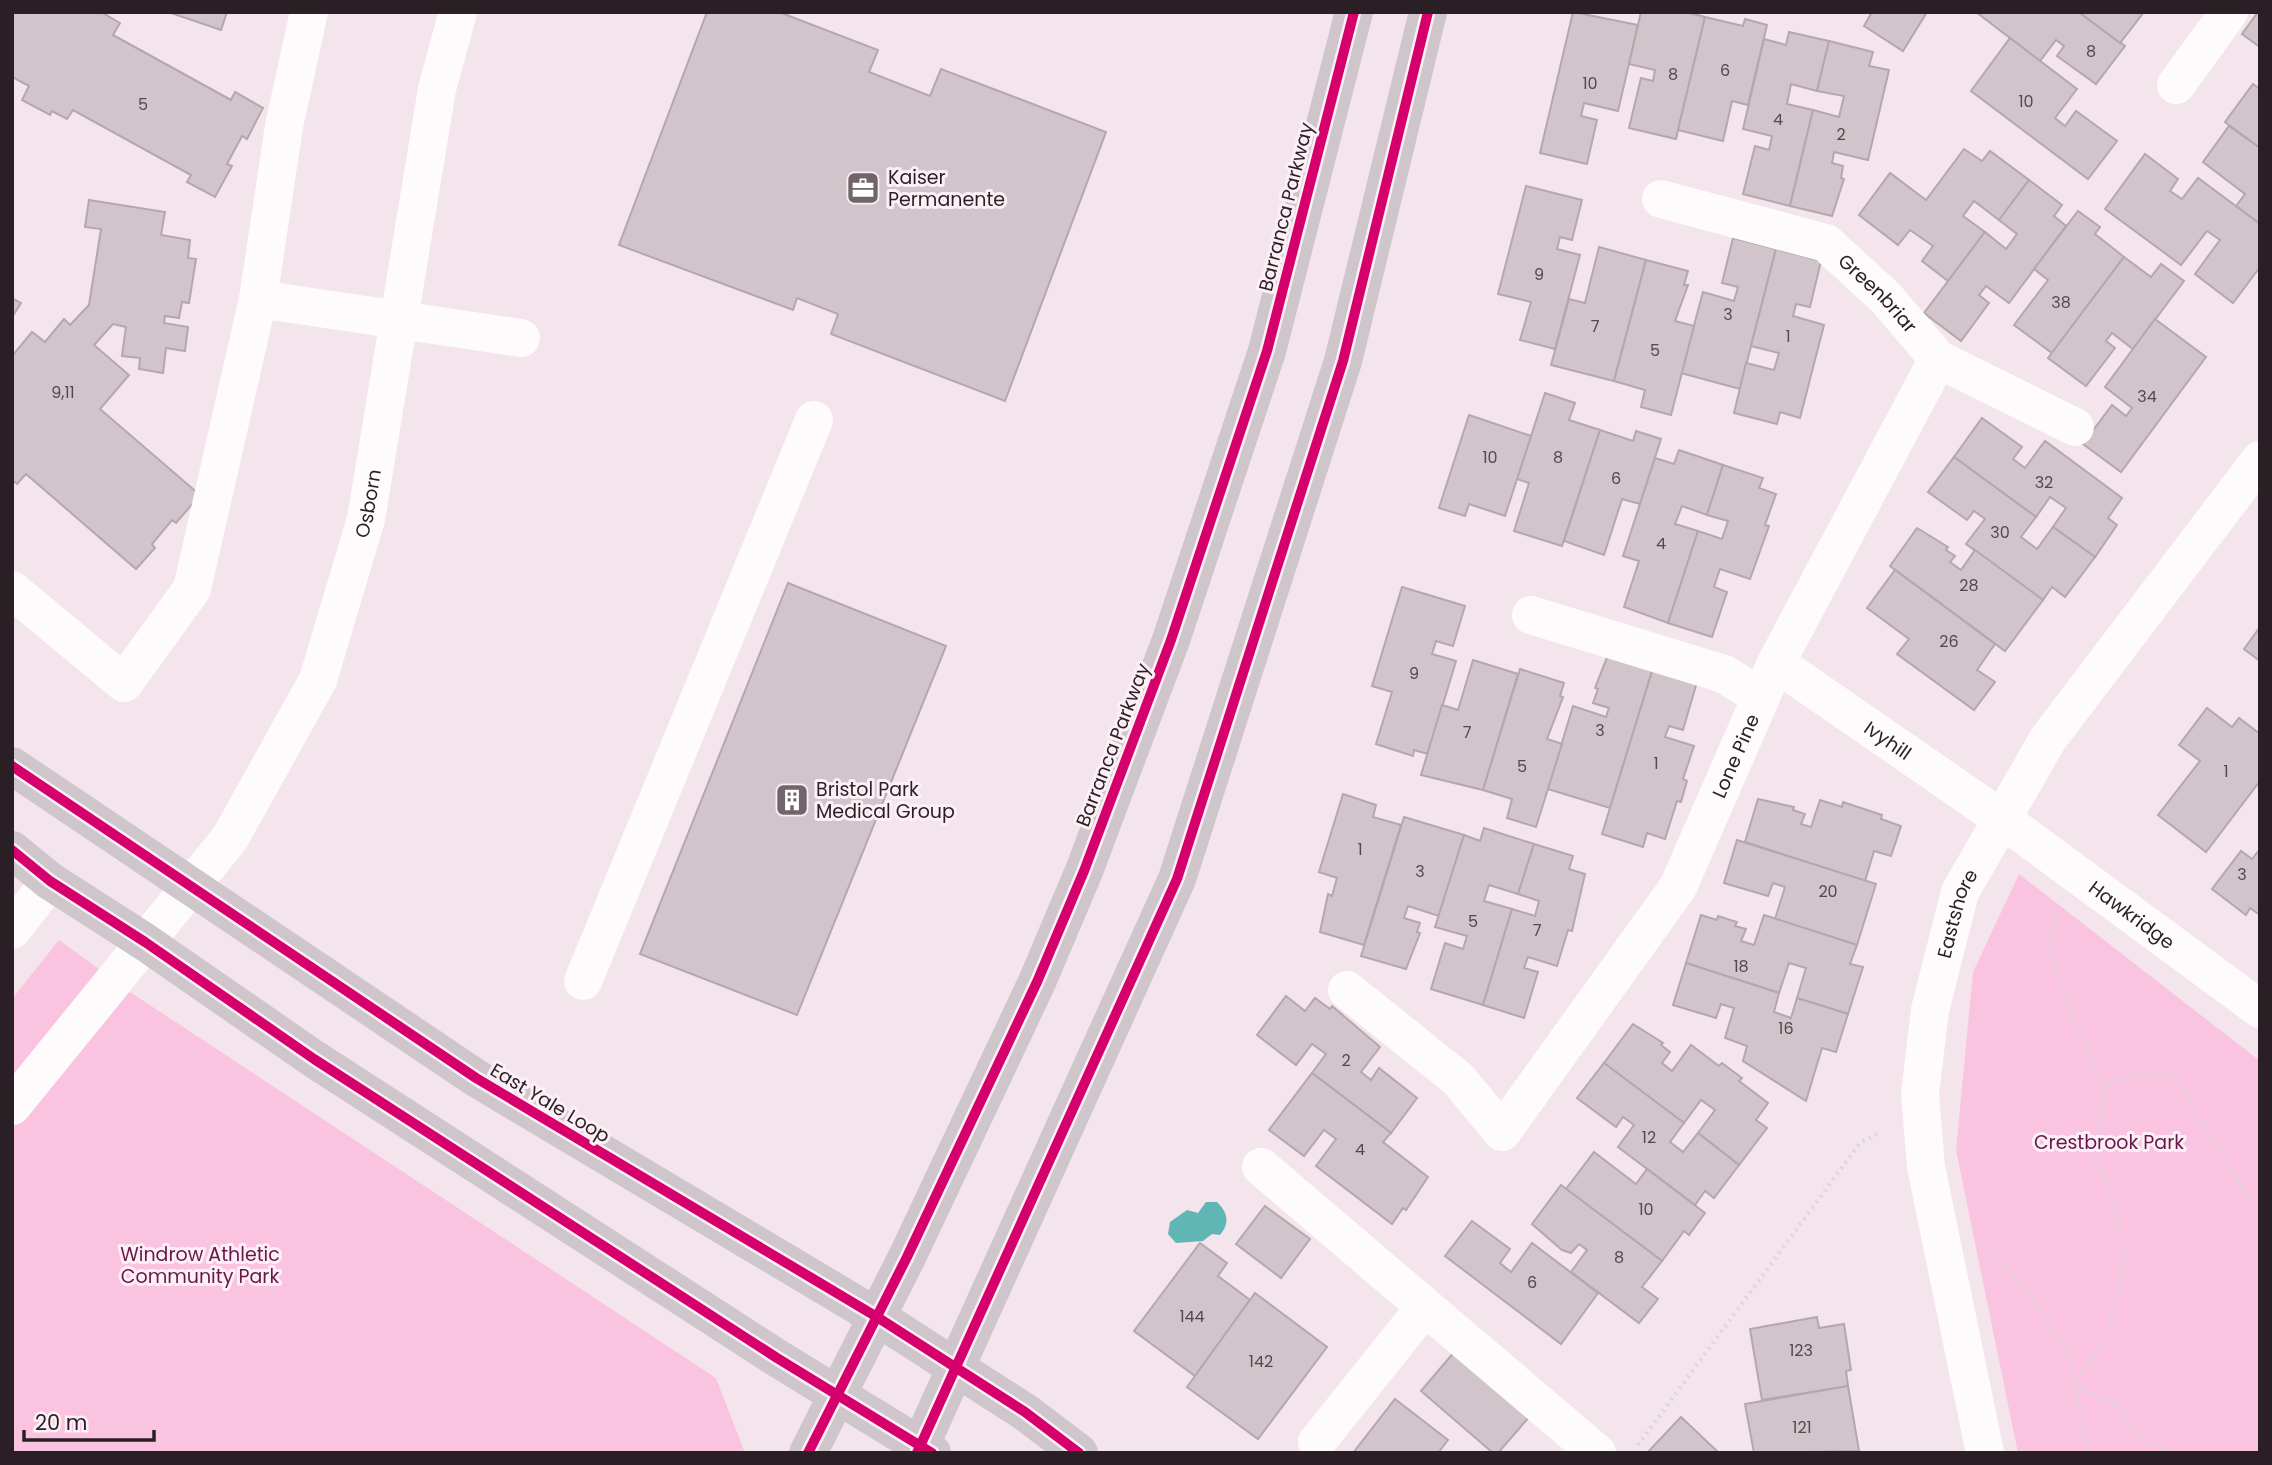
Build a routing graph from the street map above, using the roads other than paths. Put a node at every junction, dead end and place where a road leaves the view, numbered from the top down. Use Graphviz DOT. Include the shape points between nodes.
graph roads {
  1 [pos="309,12"];
  2 [pos="458,12"];
  3 [pos="1354,12"];
  4 [pos="1428,12"];
  5 [pos="2230,12"];
  6 [pos="2176,85"];
  7 [pos="1661,199"];
  8 [pos="258,299"];
  9 [pos="398,318"];
  10 [pos="521,338"];
  11 [pos="1938,359"];
  12 [pos="814,420"];
  13 [pos="2075,427"];
  14 [pos="2260,460"];
  15 [pos="12,590"];
  16 [pos="1531,615"];
  17 [pos="1776,663"];
  18 [pos="1761,697"];
  19 [pos="12,766"];
  20 [pos="2003,819"];
  21 [pos="12,850"];
  22 [pos="50,881"];
  23 [pos="190,887"];
  24 [pos="12,930"];
  25 [pos="145,942"];
  26 [pos="583,981"];
  27 [pos="1347,989"];
  28 [pos="2260,1009"];
  29 [pos="12,1106"];
  30 [pos="1261,1167"];
  31 [pos="1425,1307"];
  32 [pos="877,1317"];
  33 [pos="956,1370"];
  34 [pos="838,1394"];
  35 [pos="1317,1442"];
  36 [pos="923,1450"];
  37 [pos="808,1453"];
  38 [pos="1079,1453"];
  39 [pos="1597,1453"];
  40 [pos="1985,1453"];
  1 -- 8 [label="street" via="284,126"];
  2 -- 9 [label="street, Osborn" via="437,89"];
  3 -- 32 [label="main road, Barranca Parkway" via="1267,351 1171,639 1037,982"];
  4 -- 33 [label="main road" via="1343,361 1177,879"];
  5 -- 6 [label="street"];
  7 -- 11 [label="street, Greenbriar" via="1826,243 1886,298"];
  8 -- 9 [label="street"];
  8 -- 15 [label="street" via="192,589 124,683"];
  9 -- 10 [label="street"];
  9 -- 23 [label="street, Osborn" via="366,519 318,680 230,838"];
  11 -- 13 [label="street, Greenbriar"];
  11 -- 17 [label="street, Lone Pine"];
  12 -- 26 [label="street"];
  14 -- 20 [label="street, Eastshore" via="2048,739"];
  16 -- 18 [label="street" via="1724,674"];
  17 -- 18 [label="street, Lone Pine"];
  17 -- 20 [label="street, Ivyhill"];
  18 -- 27 [label="street, Lone Pine" via="1678,887 1502,1132 1458,1079"];
  19 -- 23 [label="main road, East Yale Loop"];
  20 -- 28 [label="street, Hawkridge"];
  20 -- 40 [label="street, Eastshore" via="1960,892 1930,1010 1920,1094 1926,1167"];
  21 -- 22 [label="main road"];
  22 -- 24 [label="street"];
  22 -- 25 [label="main road"];
  23 -- 25 [label="street, Osborn"];
  23 -- 32 [label="main road, East Yale Loop" via="476,1079"];
  25 -- 29 [label="street, Osborn"];
  25 -- 34 [label="main road" via="314,1059"];
  30 -- 31 [label="street"];
  31 -- 35 [label="street"];
  31 -- 39 [label="street"];
  32 -- 33 [label="main road, East Yale Loop"];
  32 -- 34 [label="main road, Barranca Parkway"];
  33 -- 36 [label="main road"];
  33 -- 38 [label="main road, East Yale Loop" via="1025,1412"];
  34 -- 36 [label="main road"];
  34 -- 37 [label="main road, Barranca Parkway"];
}
